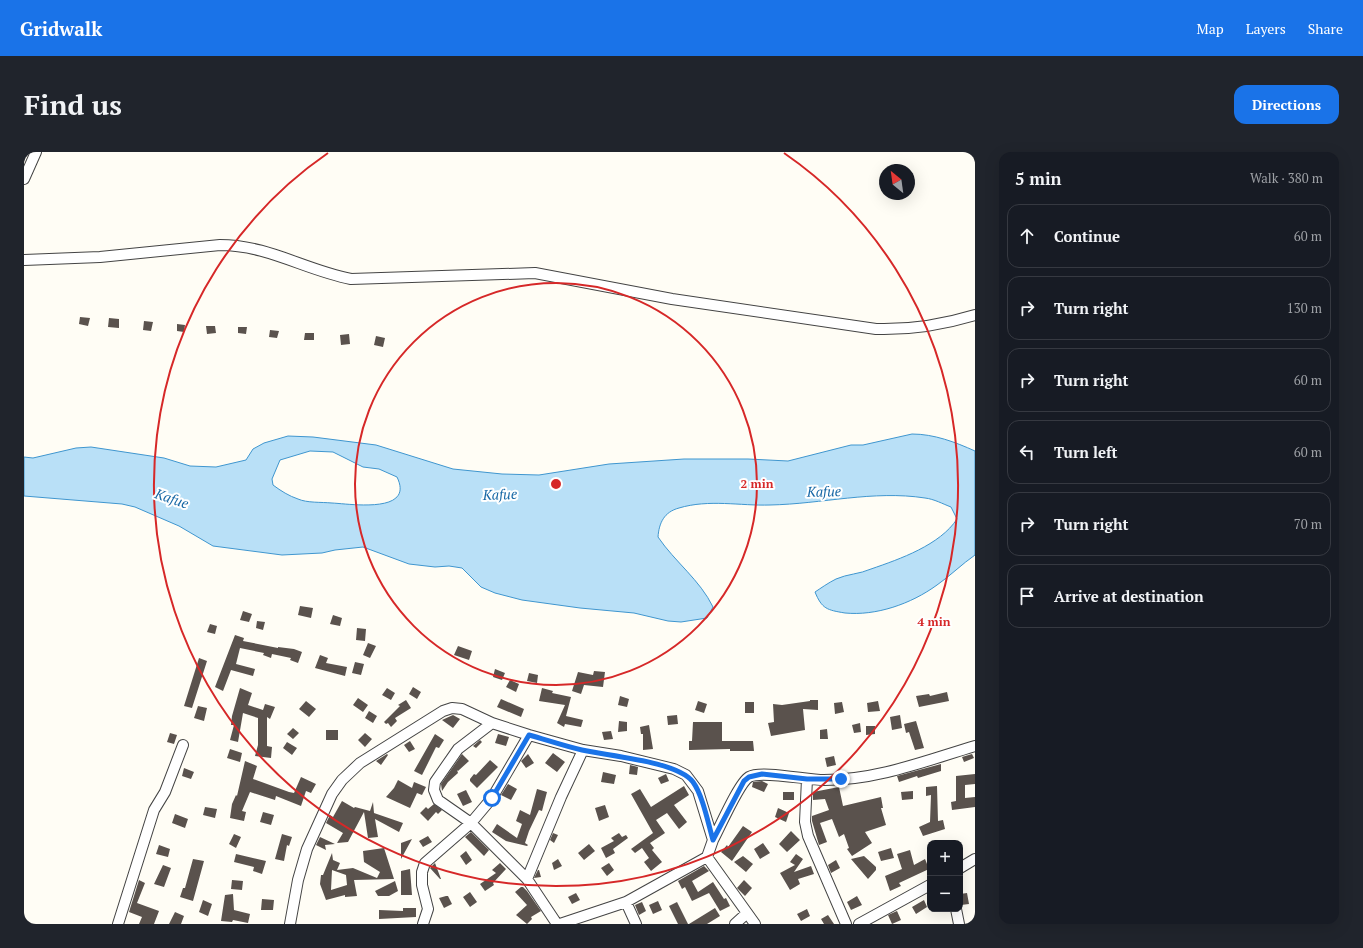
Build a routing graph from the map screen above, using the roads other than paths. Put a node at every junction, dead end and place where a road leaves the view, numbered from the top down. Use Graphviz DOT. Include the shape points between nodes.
graph roads {
  1 [pos="36,152"];
  2 [pos="24,179"];
  3 [pos="24,260"];
  4 [pos="975,315"];
  5 [pos="492,723"];
  6 [pos="529,735"];
  7 [pos="183,745"];
  8 [pos="975,746"];
  9 [pos="583,750"];
  10 [pos="807,779"];
  11 [pos="471,823"];
  12 [pos="713,840"];
  13 [pos="707,857"];
  14 [pos="975,859"];
  15 [pos="963,866"];
  16 [pos="527,879"];
  17 [pos="927,886"];
  18 [pos="626,902"];
  19 [pos="957,912"];
  20 [pos="746,914"];
  21 [pos="118,924"];
  22 [pos="290,924"];
  23 [pos="423,924"];
  24 [pos="557,924"];
  25 [pos="560,924"];
  26 [pos="636,924"];
  27 [pos="735,924"];
  28 [pos="755,924"];
  29 [pos="846,924"];
  30 [pos="859,924"];
  31 [pos="959,924"];
  1 -- 2 [label="street"];
  3 -- 4 [label="street" via="100,257 236,245 263,250 350,279 535,273 672,299 876,329 928,327"];
  5 -- 6 [label="street"];
  5 -- 11 [label="street" via="458,750 433,786 438,800"];
  5 -- 22 [label="street" via="462,709 452,708 443,711 360,763 342,780 332,794 307,849"];
  6 -- 9 [label="street"];
  6 -- 11 [label="street" via="500,786"];
  7 -- 21 [label="street" via="165,792 154,810"];
  8 -- 10 [label="street" via="890,773 854,778"];
  9 -- 12 [label="street" via="621,756 674,769 686,775 698,791"];
  9 -- 16 [label="street"];
  10 -- 12 [label="street" via="762,774 749,777 744,781"];
  10 -- 29 [label="street" via="805,822 808,836"];
  11 -- 16 [label="street"];
  11 -- 23 [label="street" via="425,863 422,885 428,909"];
  12 -- 13 [label="street"];
  13 -- 18 [label="street"];
  13 -- 20 [label="street"];
  14 -- 15 [label="street"];
  16 -- 24 [label="street"];
  17 -- 30 [label="street"];
  18 -- 25 [label="street"];
  18 -- 26 [label="street"];
  19 -- 31 [label="street"];
  20 -- 27 [label="street"];
  20 -- 28 [label="street"];
}
